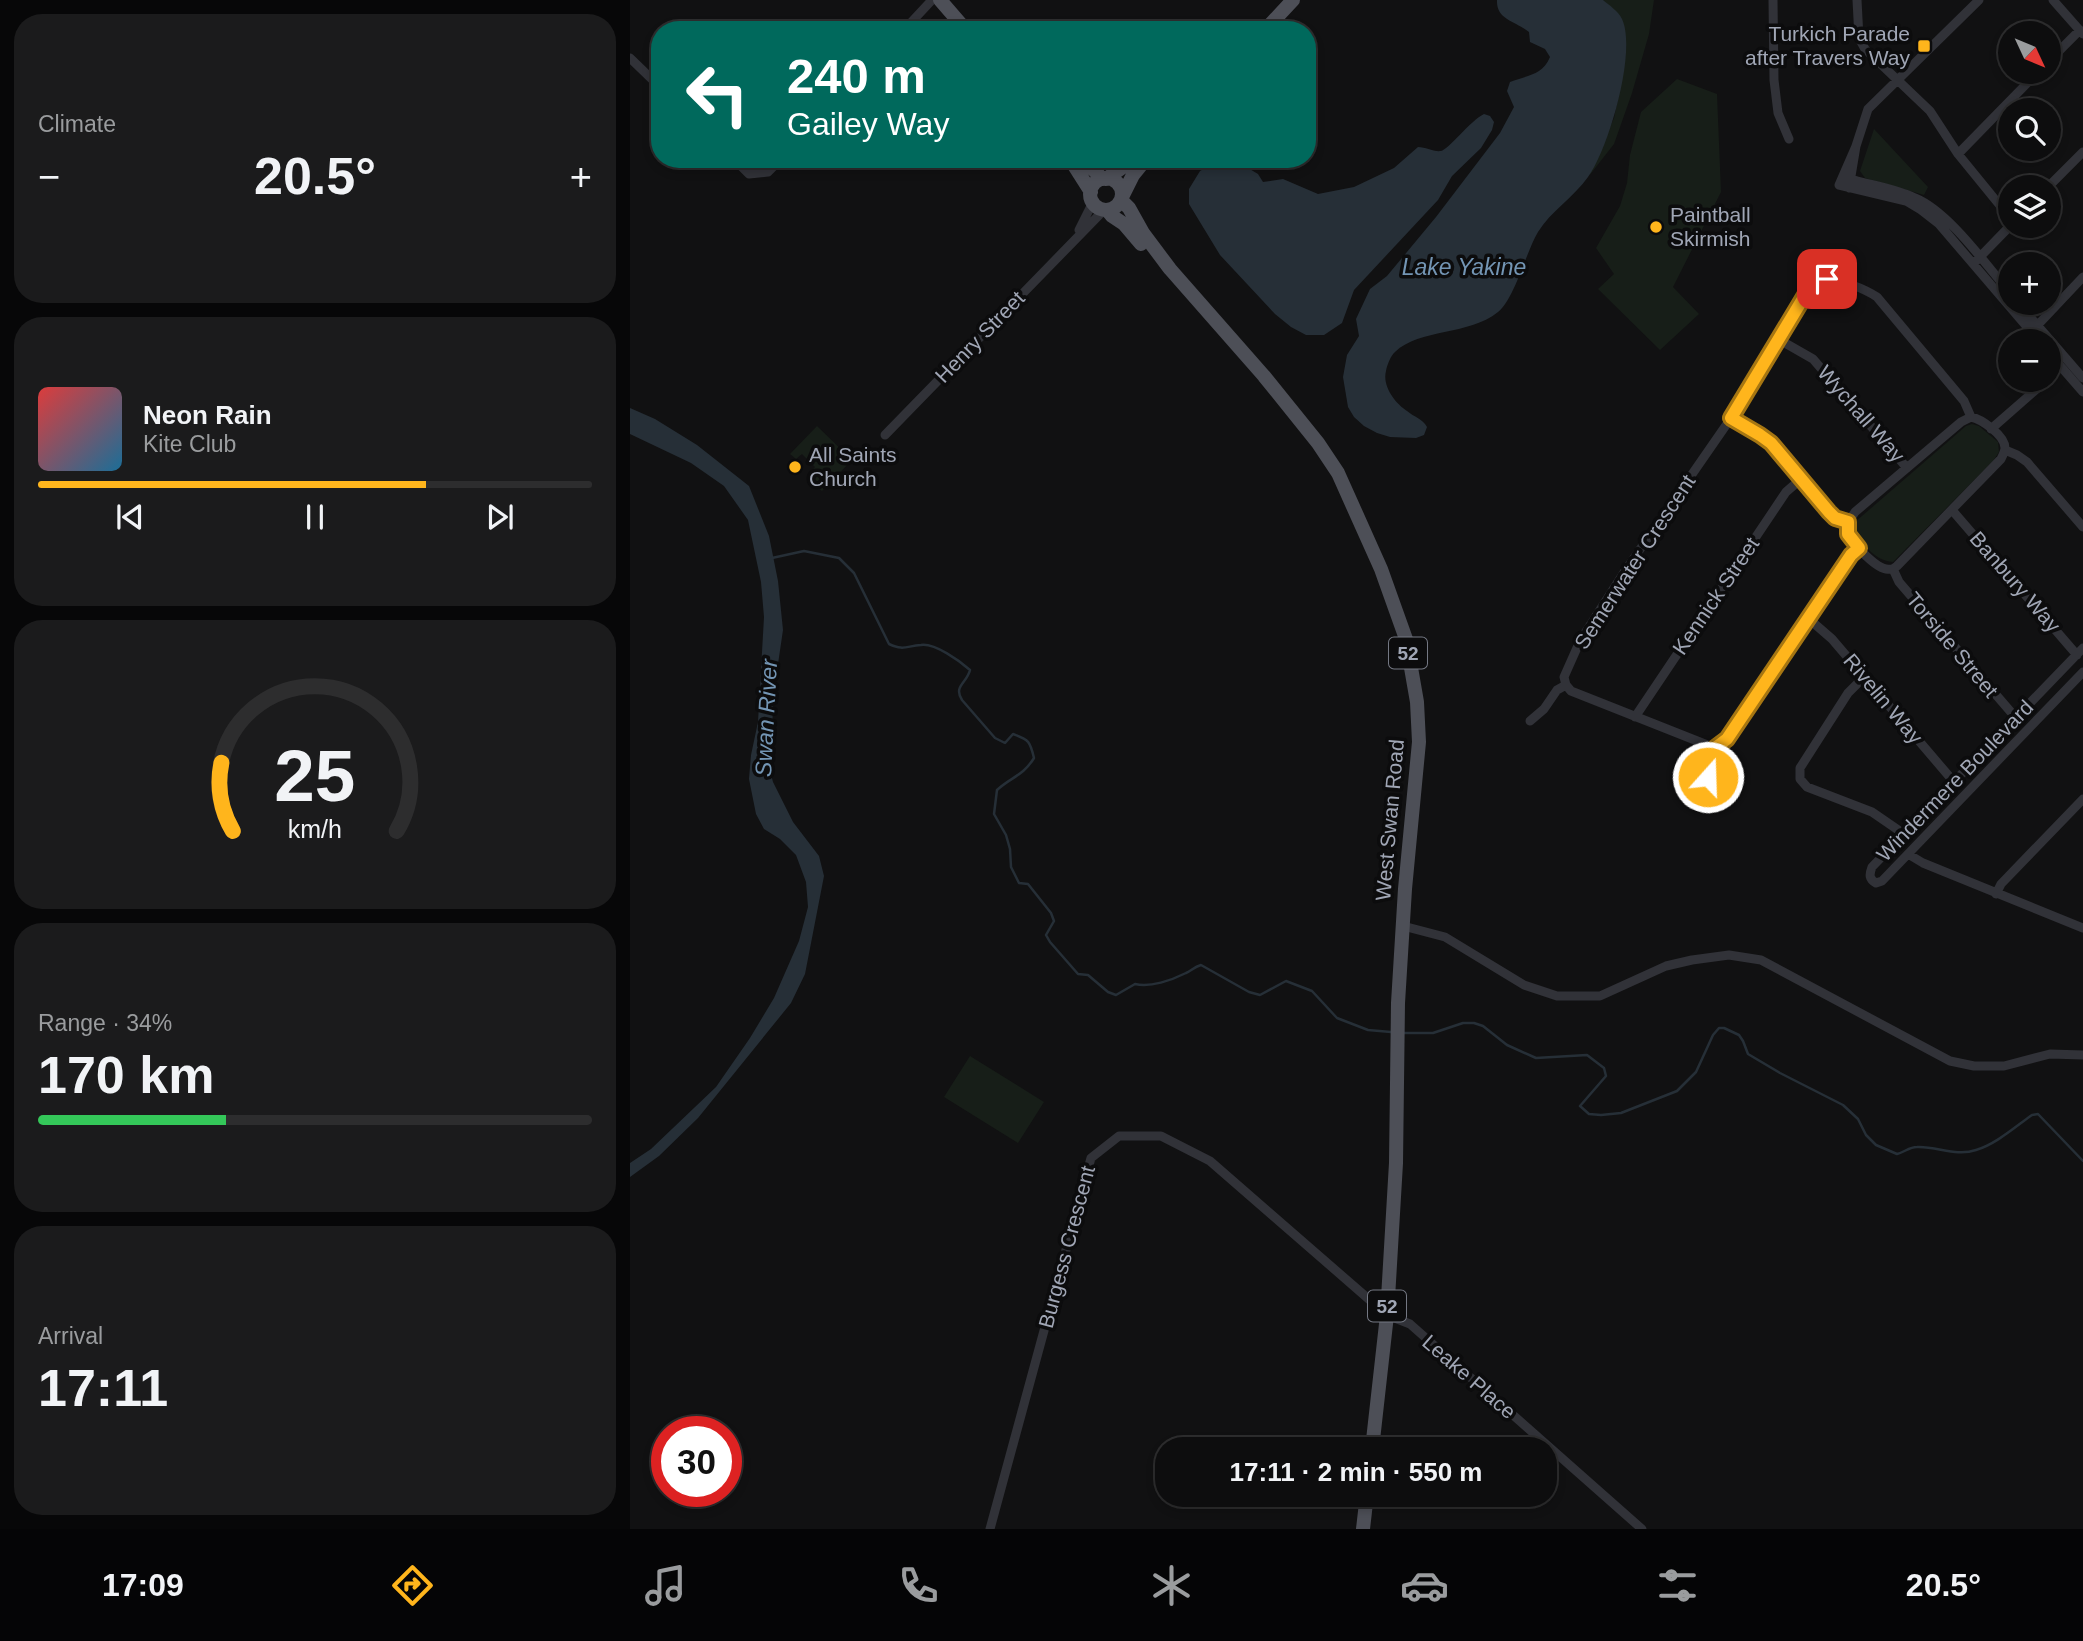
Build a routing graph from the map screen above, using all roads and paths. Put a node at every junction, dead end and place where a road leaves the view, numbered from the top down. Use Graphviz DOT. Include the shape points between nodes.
graph roads {
  1 [pos="932,0"];
  2 [pos="940,0"];
  3 [pos="1293,0"];
  4 [pos="1773,0"];
  5 [pos="1857,0"];
  6 [pos="1979,0"];
  7 [pos="2053,0"];
  8 [pos="912,21"];
  9 [pos="958,21"];
  10 [pos="1273,21"];
  11 [pos="2081,32"];
  12 [pos="2062,49"];
  13 [pos="630,58"];
  14 [pos="651,78"];
  15 [pos="1897,80"];
  16 [pos="2026,84"];
  17 [pos="1790,139"];
  18 [pos="1856,146"];
  19 [pos="2083,152"];
  20 [pos="1958,154"];
  21 [pos="743,168"];
  22 [pos="773,168"];
  23 [pos="1076,168"];
  24 [pos="1092,168"];
  25 [pos="1121,168"];
  26 [pos="1139,168"];
  27 [pos="2060,175"];
  28 [pos="1105,179"];
  29 [pos="1850,184"];
  30 [pos="1121,198"];
  31 [pos="1099,203"];
  32 [pos="1998,203"];
  33 [pos="1998,238"];
  34 [pos="1976,261"];
  35 [pos="1170,269"];
  36 [pos="2083,277"];
  37 [pos="1998,282"];
  38 [pos="2025,315"];
  39 [pos="2034,329"];
  40 [pos="1779,339"];
  41 [pos="2061,359"];
  42 [pos="2061,361"];
  43 [pos="2065,364"];
  44 [pos="2061,368"];
  45 [pos="2083,378"];
  46 [pos="2033,392"];
  47 [pos="2083,393"];
  48 [pos="1970,417"];
  49 [pos="1731,418"];
  50 [pos="1991,429"];
  51 [pos="885,435"];
  52 [pos="2005,450"];
  53 [pos="1907,468"];
  54 [pos="1801,479"];
  55 [pos="1952,510"];
  56 [pos="1848,522"];
  57 [pos="2083,527"];
  58 [pos="1859,548"];
  59 [pos="1893,569"];
  60 [pos="1809,618"];
  61 [pos="2080,652"];
  62 [pos="2083,672"];
  63 [pos="1864,677"];
  64 [pos="1566,685"];
  65 [pos="1635,717"];
  66 [pos="2016,718"];
  67 [pos="1530,722"];
  68 [pos="1715,748"];
  69 [pos="1954,782"];
  70 [pos="2083,799"];
  71 [pos="1698,801"];
  72 [pos="1903,834"];
  73 [pos="1908,854"];
  74 [pos="1996,894"];
  75 [pos="1403,926"];
  76 [pos="2082,926"];
  77 [pos="2083,1055"];
  78 [pos="1387,1315"];
  79 [pos="1373,1437"];
  80 [pos="1366,1507"];
  81 [pos="990,1529"];
  82 [pos="1363,1529"];
  83 [pos="1642,1529"];
  1 -- 8 [label="street"];
  2 -- 9 [label="main road"];
  3 -- 10 [label="main road"];
  4 -- 17 [label="street" via="1778,113"];
  5 -- 15 [label="street" via="1859,38"];
  6 -- 15 [label="street"];
  7 -- 11 [label="street"];
  11 -- 12 [label="street"];
  13 -- 14 [label="street"];
  15 -- 18 [label="street" via="1868,109"];
  15 -- 20 [label="street" via="1930,111"];
  16 -- 20 [label="street"];
  18 -- 29 [label="street"];
  18 -- 29 [label="street" via="1840,181"];
  19 -- 27 [label="street"];
  20 -- 32 [label="street"];
  21 -- 22 [label="street" via="749,174 768,173"];
  23 -- 31 [label="main road, West Swan Road / 52"];
  24 -- 28 [label="main road, 52"];
  25 -- 28 [label="main road"];
  26 -- 30 [label="main road"];
  28 -- 30 [label="main road, 52" via="1120,186"];
  28 -- 31 [label="main road" via="1095,184"];
  29 -- 34 [label="street" via="1913,197 1929,205 1944,216"];
  30 -- 31 [label="main road" via="1116,207"];
  30 -- 35 [label="main road, West Swan Road / 52"];
  31 -- 35 [label="main road, West Swan Road / 52" via="1124,224 1159,266"];
  31 -- 51 [label="street, Henry Street" via="1076,238"];
  33 -- 34 [label="street"];
  34 -- 37 [label="street"];
  34 -- 39 [label="street"];
  35 -- 75 [label="main road, West Swan Road / 52" via="1318,443 1344,484 1406,639 1419,743"];
  36 -- 39 [label="street"];
  38 -- 39 [label="street"];
  40 -- 48 [label="street, Semerwater Crescent" via="1810,287 1820,279 1866,290 1877,297 1964,401"];
  40 -- 49 [label="street, Semerwater Crescent"];
  40 -- 53 [label="street, Wychall Way" via="1813,359"];
  41 -- 43 [label="street"];
  42 -- 43 [label="street"];
  43 -- 44 [label="street"];
  43 -- 45 [label="street"];
  43 -- 47 [label="street"];
  46 -- 50 [label="street"];
  48 -- 50 [label="street"];
  48 -- 53 [label="street"];
  49 -- 54 [label="street" via="1771,443"];
  49 -- 64 [label="street, Semerwater Crescent" via="1580,641 1564,677"];
  50 -- 52 [label="street" via="2003,440"];
  52 -- 55 [label="street"];
  52 -- 57 [label="street" via="2027,462"];
  53 -- 56 [label="street"];
  54 -- 56 [label="street" via="1835,518"];
  54 -- 65 [label="street, Kennick Street" via="1786,492"];
  55 -- 59 [label="street"];
  55 -- 61 [label="street, Banbury Way"];
  56 -- 58 [label="street" via="1848,534"];
  58 -- 59 [label="street" via="1885,569"];
  58 -- 60 [label="street"];
  59 -- 66 [label="street, Torside Street" via="1899,582"];
  60 -- 63 [label="street, Rivelin Way"];
  60 -- 68 [label="street" via="1727,739"];
  61 -- 66 [label="street, Windermere Boulevard"];
  62 -- 73 [label="street, Windermere Boulevard"];
  63 -- 69 [label="street, Rivelin Way"];
  63 -- 72 [label="street" via="1848,693 1800,768 1800,779 1807,787 1872,813"];
  64 -- 65 [label="street"];
  64 -- 67 [label="street"];
  65 -- 68 [label="street"];
  66 -- 69 [label="street, Windermere Boulevard"];
  68 -- 71 [label="street"];
  69 -- 72 [label="street, Windermere Boulevard"];
  70 -- 74 [label="street"];
  72 -- 73 [label="street, Windermere Boulevard" via="1872,867 1871,880 1882,881"];
  73 -- 74 [label="street"];
  74 -- 76 [label="street"];
  75 -- 77 [label="street" via="1445,937 1524,985 1557,996 1600,996 1666,966 1730,955 1761,961 1950,1061 2004,1066 2050,1054"];
  75 -- 78 [label="main road, West Swan Road / 52"];
  78 -- 79 [label="main road, West Swan Road / 52"];
  78 -- 81 [label="street, Burgess Crescent" via="1210,1161 1161,1136 1119,1136 1091,1158"];
  78 -- 83 [label="street, Leake Place" via="1410,1324"];
  80 -- 82 [label="main road"];
}
